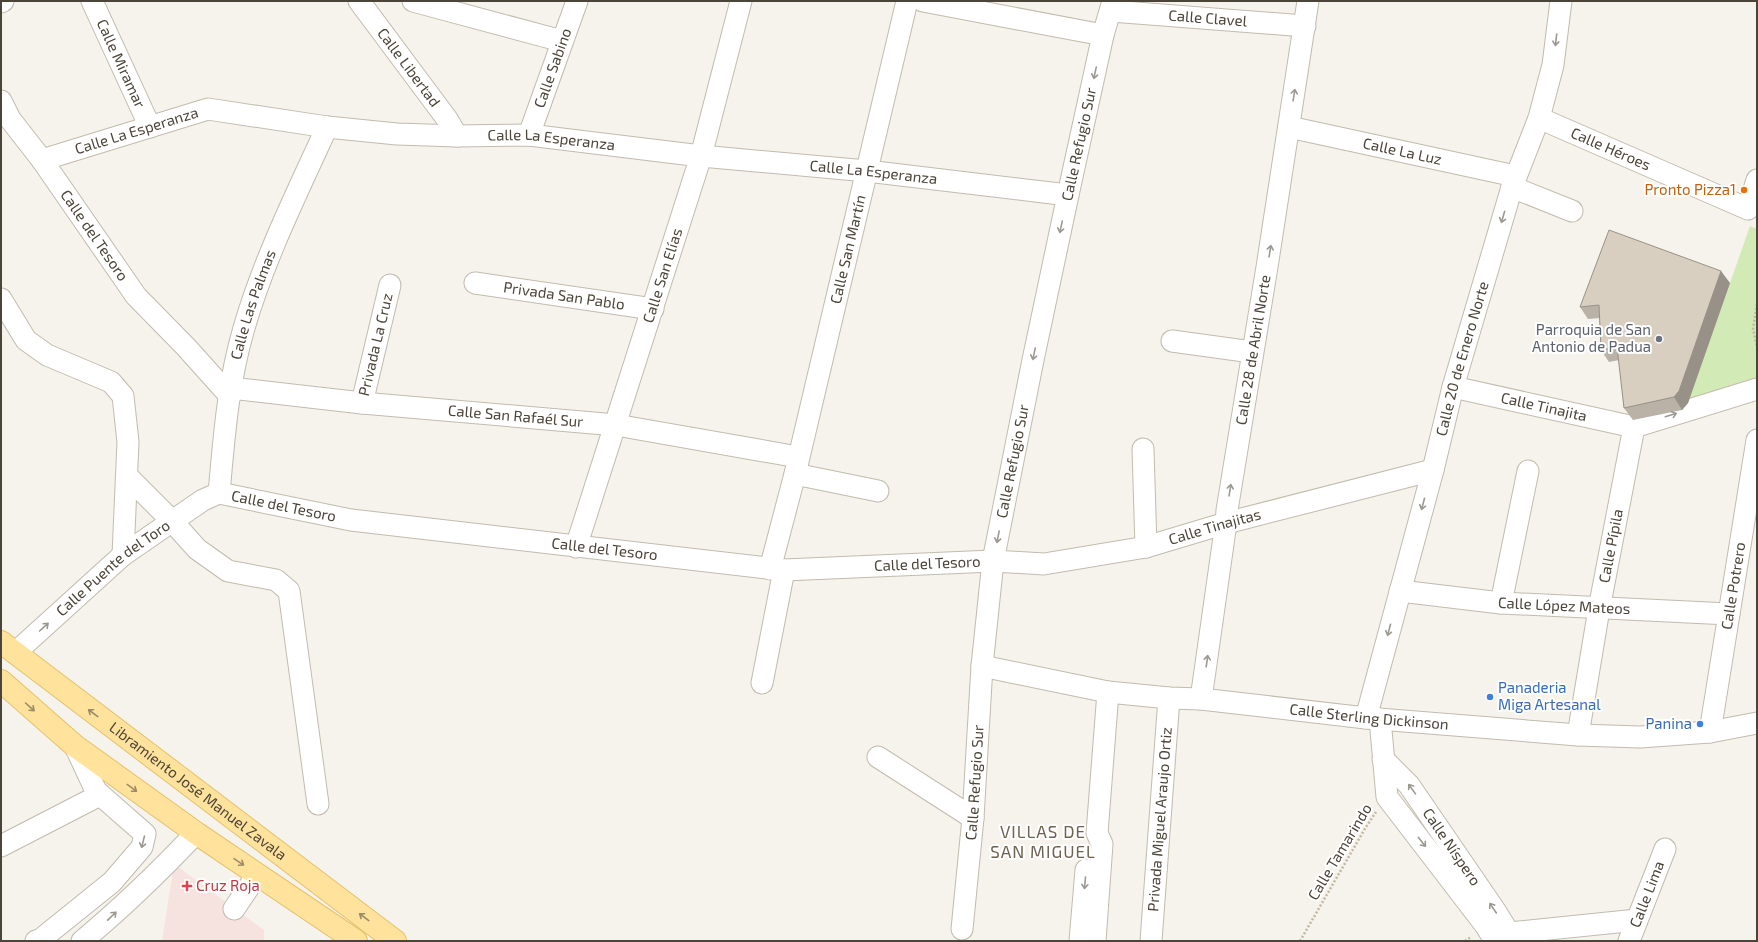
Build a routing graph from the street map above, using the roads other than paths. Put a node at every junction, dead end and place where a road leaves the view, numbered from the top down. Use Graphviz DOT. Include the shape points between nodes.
graph roads {
  1 [pos="92,1"];
  2 [pos="359,1"];
  3 [pos="413,1"];
  4 [pos="576,1"];
  5 [pos="741,1"];
  6 [pos="907,1"];
  7 [pos="923,1"];
  8 [pos="1308,1"];
  9 [pos="1561,1"];
  10 [pos="1112,6"];
  11 [pos="1305,26"];
  12 [pos="1103,35"];
  13 [pos="562,41"];
  14 [pos="1,101"];
  15 [pos="1539,118"];
  16 [pos="150,127"];
  17 [pos="327,127"];
  18 [pos="1289,127"];
  19 [pos="529,135"];
  20 [pos="457,136"];
  21 [pos="701,156"];
  22 [pos="42,160"];
  23 [pos="867,171"];
  24 [pos="1757,180"];
  25 [pos="1514,181"];
  26 [pos="1068,195"];
  27 [pos="1572,211"];
  28 [pos="475,283"];
  29 [pos="390,285"];
  30 [pos="1,299"];
  31 [pos="653,309"];
  32 [pos="1172,341"];
  33 [pos="1252,352"];
  34 [pos="1453,386"];
  35 [pos="1757,389"];
  36 [pos="230,392"];
  37 [pos="362,404"];
  38 [pos="616,424"];
  39 [pos="1634,427"];
  40 [pos="1757,440"];
  41 [pos="1143,449"];
  42 [pos="796,465"];
  43 [pos="1433,470"];
  44 [pos="1528,471"];
  45 [pos="128,477"];
  46 [pos="878,491"];
  47 [pos="211,496"];
  48 [pos="173,522"];
  49 [pos="1226,523"];
  50 [pos="576,547"];
  51 [pos="1146,547"];
  52 [pos="123,555"];
  53 [pos="993,561"];
  54 [pos="777,570"];
  55 [pos="1400,591"];
  56 [pos="1501,603"];
  57 [pos="1599,609"];
  58 [pos="1729,614"];
  59 [pos="8,647"];
  60 [pos="982,666"];
  61 [pos="1,681"];
  62 [pos="762,684"];
  63 [pos="1108,692"];
  64 [pos="1169,698"];
  65 [pos="1202,699"];
  66 [pos="1373,718"];
  67 [pos="1757,723"];
  68 [pos="1710,732"];
  69 [pos="1578,735"];
  70 [pos="75,746"];
  71 [pos="878,757"];
  72 [pos="1383,759"];
  73 [pos="100,795"];
  74 [pos="318,804"];
  75 [pos="973,818"];
  76 [pos="196,833"];
  77 [pos="1096,844"];
  78 [pos="1,846"];
  79 [pos="1665,849"];
  80 [pos="257,875"];
  81 [pos="234,909"];
  82 [pos="1637,920"];
  83 [pos="962,929"];
  84 [pos="1506,938"];
  85 [pos="36,941"];
  86 [pos="82,941"];
  87 [pos="356,941"];
  88 [pos="396,941"];
  89 [pos="1080,941"];
  90 [pos="1095,941"];
  91 [pos="1151,941"];
  92 [pos="1630,941"];
  1 -- 16 [label="street, Calle Miramar"];
  2 -- 20 [label="street, Calle Libertad"];
  3 -- 13 [label="street"];
  4 -- 13 [label="street, Calle Sabino"];
  5 -- 21 [label="street, Calle San Elías"];
  6 -- 23 [label="street, Calle San Martín"];
  7 -- 12 [label="street"];
  8 -- 11 [label="street, Calle 28 de Abril Norte"];
  9 -- 15 [label="street, Calle 20 de Enero Norte, one-way" via="1553,65"];
  10 -- 11 [label="street, Calle Clavel"];
  10 -- 12 [label="street, Calle Refugio Sur"];
  18 -- 11 [label="street, Calle 28 de Abril Norte, one-way"];
  12 -- 26 [label="street, Calle Refugio Sur, one-way"];
  13 -- 19 [label="street, Calle Sabino"];
  14 -- 22 [label="street, Calle del Tesoro" via="10,119"];
  15 -- 24 [label="street, Calle Héroes" via="1748,209"];
  15 -- 25 [label="street, Calle 20 de Enero Norte"];
  16 -- 17 [label="street, Calle La Esperanza" via="208,109"];
  16 -- 22 [label="street, Calle La Esperanza"];
  17 -- 20 [label="street, Calle La Esperanza" via="397,134"];
  17 -- 36 [label="street, Calle Las Palmas" via="275,241 244,328"];
  18 -- 25 [label="street, Calle La Luz"];
  33 -- 18 [label="street, Calle 28 de Abril Norte, one-way"];
  19 -- 20 [label="street, Calle La Esperanza"];
  19 -- 21 [label="street, Calle La Esperanza"];
  21 -- 23 [label="street, Calle La Esperanza"];
  21 -- 31 [label="street, Calle San Elías"];
  22 -- 36 [label="street, Calle del Tesoro" via="136,296"];
  23 -- 26 [label="street, Calle La Esperanza"];
  23 -- 42 [label="street, Calle San Martín"];
  25 -- 27 [label="street, Calle La Luz"];
  25 -- 34 [label="street, Calle 20 de Enero Norte, one-way"];
  26 -- 53 [label="street, Calle Refugio Sur, one-way"];
  28 -- 31 [label="street, Privada San Pablo"];
  29 -- 37 [label="street, Privada La Cruz"];
  30 -- 45 [label="street" via="26,340 47,355 111,382 123,396 128,442"];
  31 -- 38 [label="street, Calle San Elías"];
  32 -- 33 [label="street"];
  49 -- 33 [label="street, Calle 28 de Abril Norte, one-way"];
  34 -- 39 [label="street, Calle Tinajita"];
  34 -- 43 [label="street, Calle 20 de Enero Norte"];
  39 -- 35 [label="street, one-way"];
  36 -- 37 [label="street, Calle San Rafaél Sur"];
  36 -- 47 [label="street, Calle Las Palmas"];
  37 -- 38 [label="street, Calle San Rafaél Sur"];
  38 -- 42 [label="street, Calle San Rafaél Sur"];
  38 -- 50 [label="street, Calle San Elías"];
  39 -- 57 [label="street, Calle Pípila"];
  40 -- 58 [label="street, Calle Potrero"];
  41 -- 51 [label="street"];
  42 -- 46 [label="street"];
  42 -- 54 [label="street, Calle San Martín"];
  43 -- 49 [label="street, Calle Tinajitas"];
  43 -- 55 [label="street, Calle 20 de Enero Norte, one-way"];
  44 -- 56 [label="street"];
  45 -- 48 [label="street"];
  45 -- 52 [label="street"];
  47 -- 48 [label="street, Calle Puente del Toro"];
  47 -- 50 [label="street, Calle del Tesoro" via="351,520"];
  48 -- 52 [label="street, Calle Puente del Toro"];
  48 -- 74 [label="street" via="197,549 228,571 276,580 289,591"];
  49 -- 51 [label="street, Calle Tinajitas"];
  65 -- 49 [label="street, Calle 28 de Abril Norte, one-way"];
  50 -- 54 [label="street, Calle del Tesoro"];
  51 -- 53 [label="street, Calle Tinajitas" via="1044,564"];
  59 -- 52 [label="street, Calle Puente del Toro, one-way"];
  53 -- 54 [label="street, Calle del Tesoro"];
  53 -- 60 [label="street, Calle Refugio Sur"];
  54 -- 62 [label="street, Calle San Martín"];
  55 -- 56 [label="street, Calle López Mateos"];
  55 -- 66 [label="street, Calle 20 de Enero Norte, one-way"];
  56 -- 57 [label="street, Calle López Mateos"];
  57 -- 58 [label="street, Calle López Mateos"];
  57 -- 69 [label="street, Calle Pípila"];
  58 -- 68 [label="street, Calle Potrero"];
  88 -- 59 [label="main road, Libramiento José Manuel Zavala, one-way"];
  60 -- 63 [label="street, Calle Sterling Dickinson"];
  60 -- 75 [label="street, Calle Refugio Sur"];
  61 -- 70 [label="main road, Libramiento José Manuel Zavala, one-way"];
  63 -- 64 [label="street, Calle Sterling Dickinson"];
  63 -- 77 [label="street"];
  64 -- 65 [label="street, Calle Sterling Dickinson"];
  64 -- 91 [label="street, Privada Miguel Araujo Ortiz"];
  65 -- 66 [label="street, Calle Sterling Dickinson"];
  66 -- 69 [label="street, Calle Sterling Dickinson"];
  66 -- 72 [label="street"];
  67 -- 68 [label="street, Calle Sterling Dickinson"];
  68 -- 69 [label="street, Calle Sterling Dickinson" via="1640,737"];
  70 -- 73 [label="street" via="87,776"];
  70 -- 76 [label="main road, Libramiento José Manuel Zavala, one-way"];
  71 -- 75 [label="street"];
  84 -- 72 [label="street, Calle Níspero, one-way" via="1409,785"];
  72 -- 84 [label="street, Calle Níspero, one-way" via="1387,796 1486,926"];
  73 -- 78 [label="street"];
  73 -- 85 [label="street, one-way" via="145,834 142,847 112,882"];
  75 -- 83 [label="street, Calle Refugio Sur"];
  76 -- 80 [label="main road, Libramiento José Manuel Zavala, one-way"];
  86 -- 76 [label="street, one-way" via="105,922"];
  77 -- 89 [label="street, one-way"];
  77 -- 90 [label="street"];
  79 -- 82 [label="street, Calle Lima"];
  80 -- 81 [label="street"];
  80 -- 87 [label="main road, Libramiento José Manuel Zavala"];
  82 -- 84 [label="street"];
  82 -- 92 [label="street, Calle Lima"];
}
